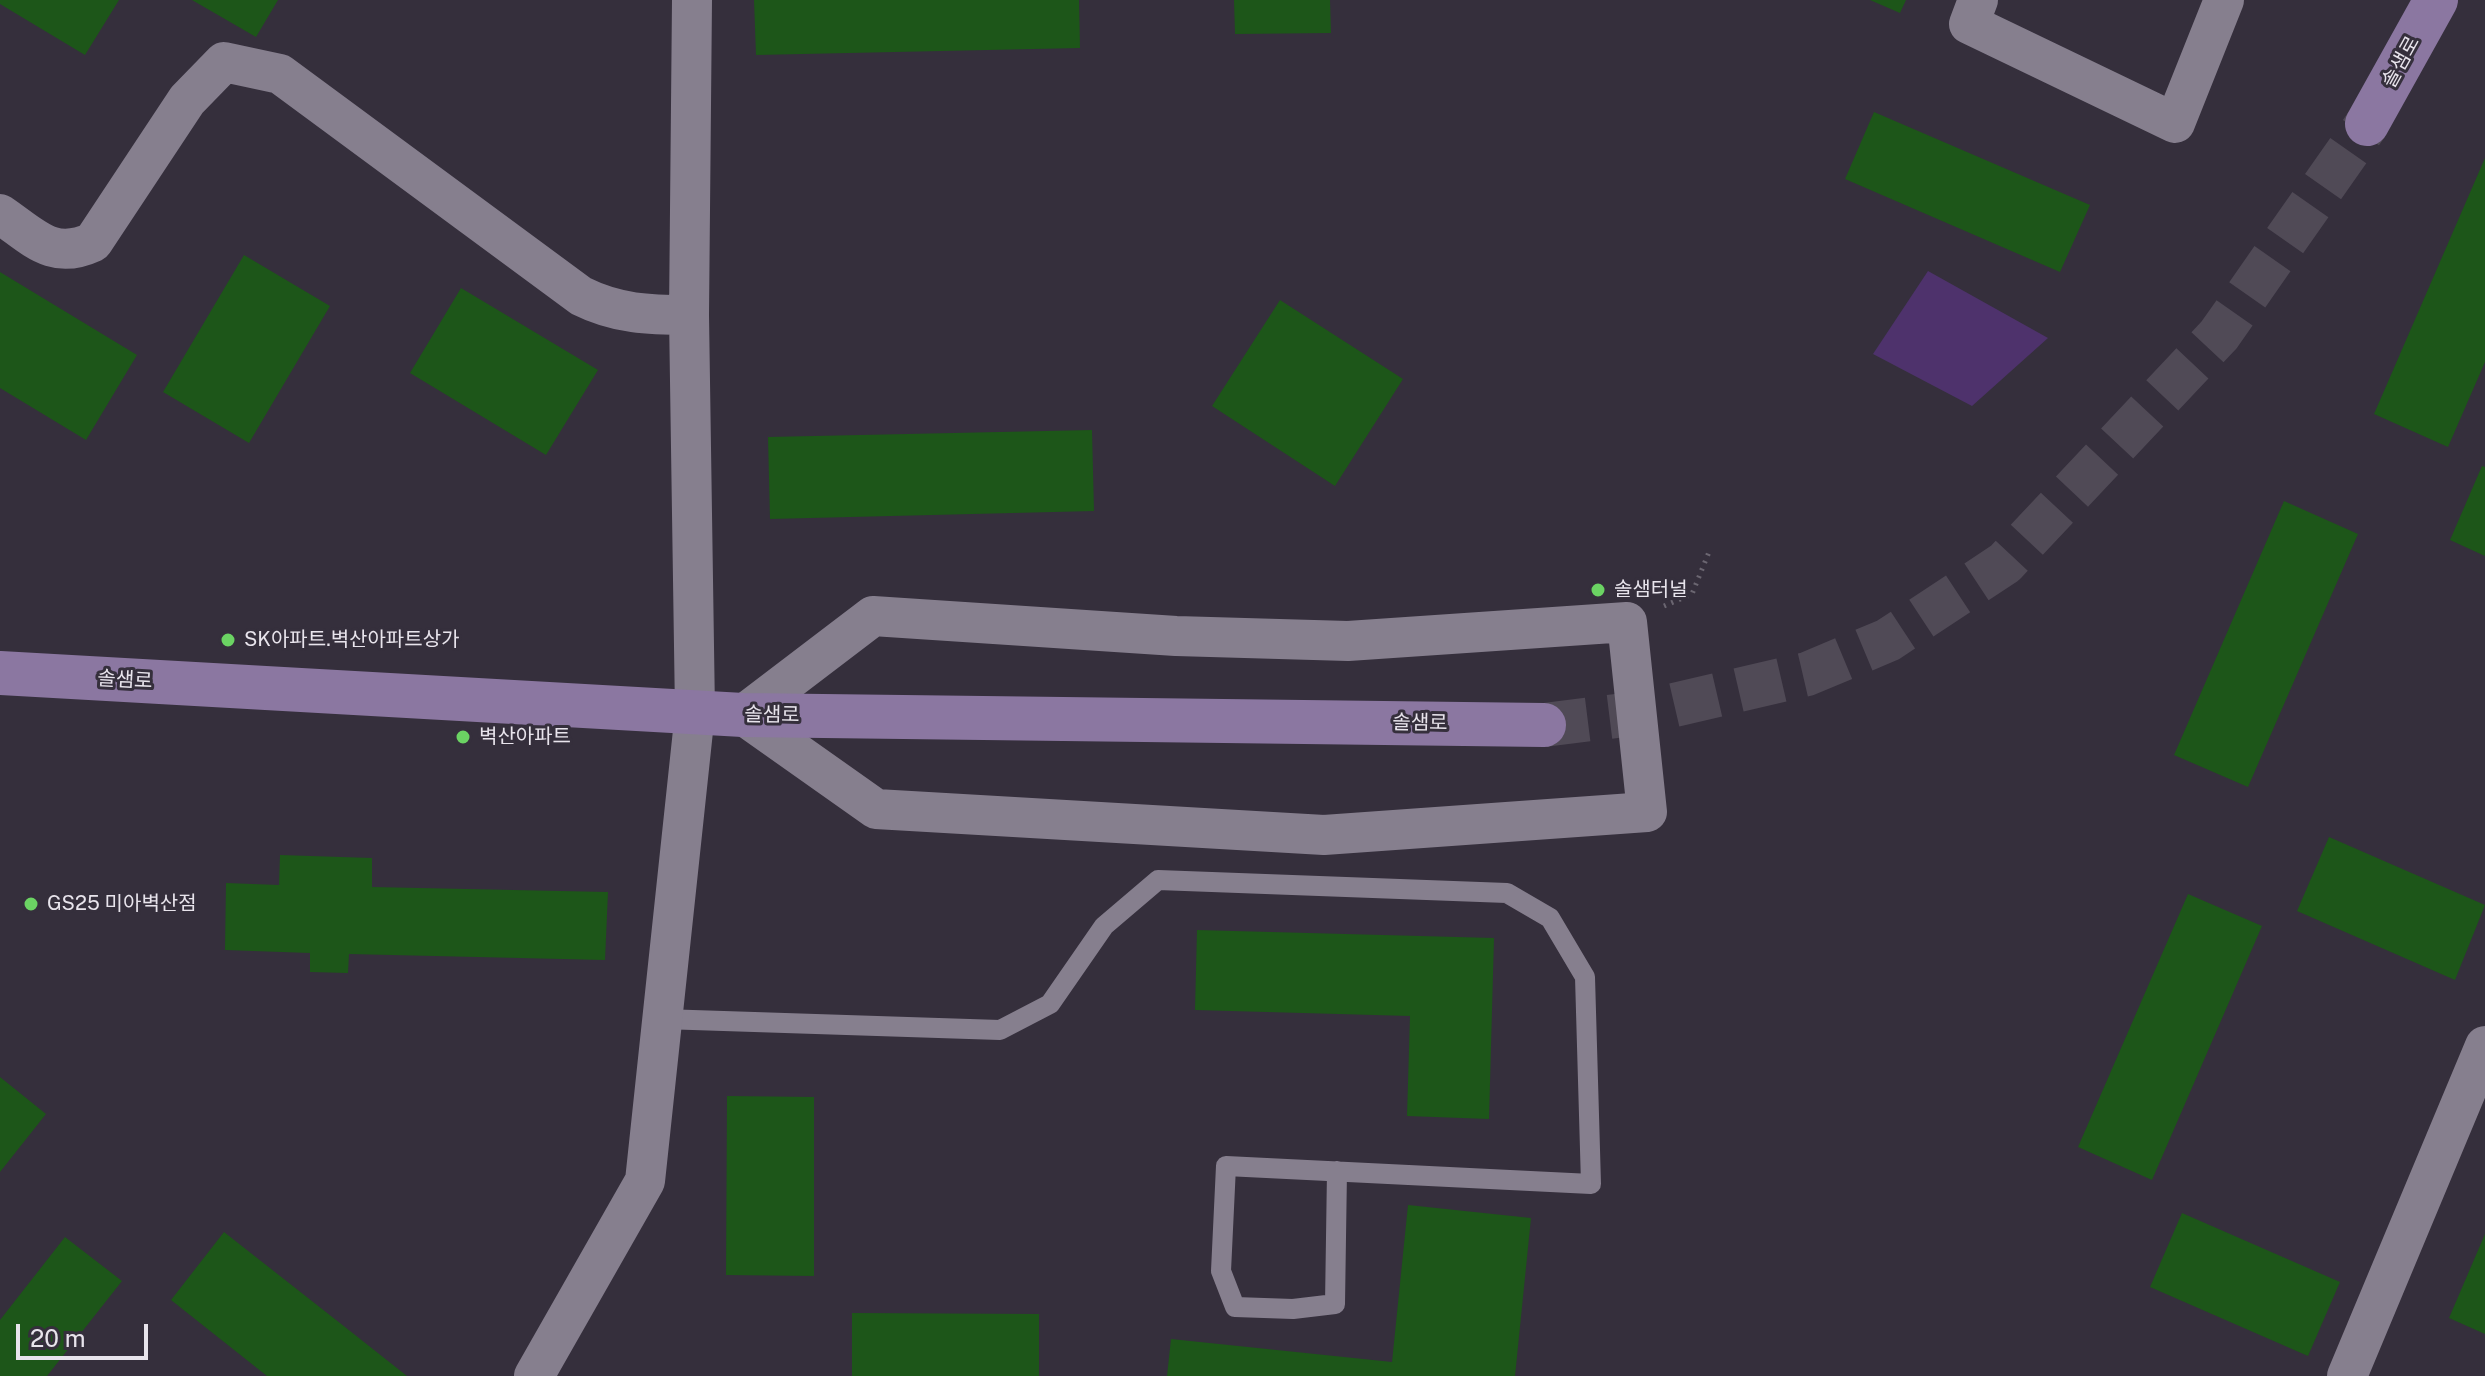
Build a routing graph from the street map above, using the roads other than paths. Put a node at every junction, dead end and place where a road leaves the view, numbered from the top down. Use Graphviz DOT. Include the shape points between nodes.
graph roads {
  1 [pos="692,0"];
  2 [pos="1978,0"];
  3 [pos="2224,0"];
  4 [pos="2436,0"];
  5 [pos="2367,124"];
  6 [pos="0,214"];
  7 [pos="689,315"];
  8 [pos="0,673"];
  9 [pos="695,712"];
  10 [pos="743,715"];
  11 [pos="1544,725"];
  12 [pos="662,1019"];
  13 [pos="2485,1046"];
  14 [pos="1337,1171"];
  15 [pos="534,1376"];
  16 [pos="2347,1376"];
  1 -- 7 [label="street"];
  2 -- 3 [label="street" via="1969,24 2175,123"];
  4 -- 5 [label="main road, 솔샘로"];
  6 -- 7 [label="street" via="54,250 73,251 93,242 187,100 224,62 280,74 581,296 631,314"];
  7 -- 9 [label="street"];
  8 -- 9 [label="main road, 솔샘로"];
  9 -- 10 [label="main road, 솔샘로"];
  9 -- 12 [label="street"];
  10 -- 10 [label="street" via="873,616 1176,636 1348,641 1627,622 1647,812 1324,835 876,809"];
  10 -- 11 [label="main road, 솔샘로"];
  12 -- 14 [label="lane" via="1000,1030 1050,1004 1104,926 1158,880 1507,893 1550,918 1585,977 1591,1184"];
  12 -- 15 [label="street" via="645,1181"];
  13 -- 16 [label="street"];
  14 -- 14 [label="lane" via="1226,1166 1221,1271 1235,1307 1335,1304"];
}
